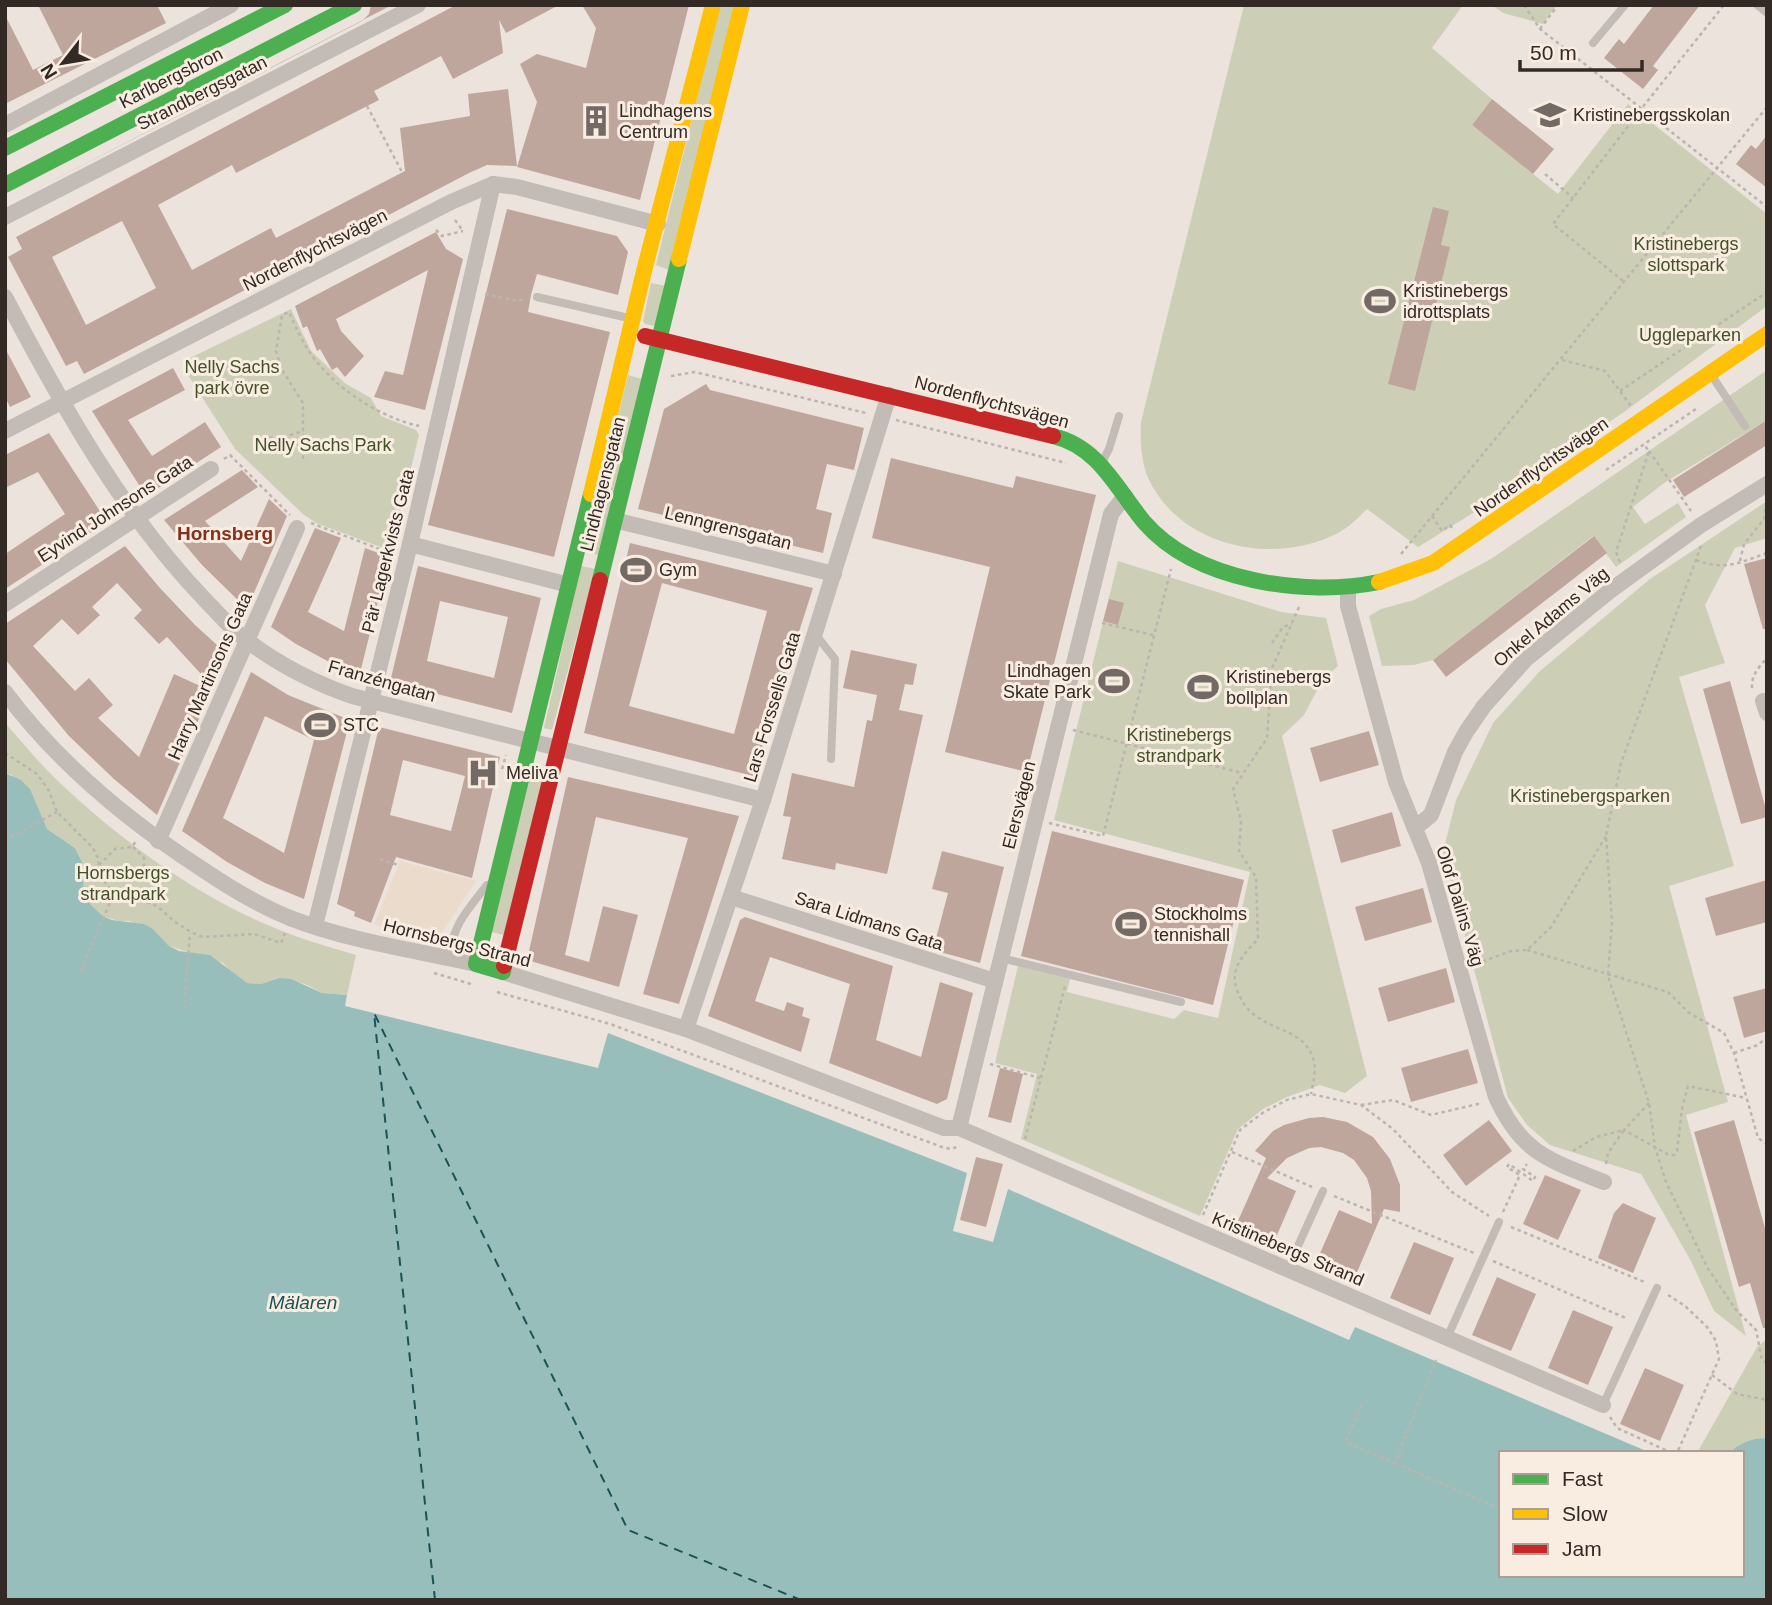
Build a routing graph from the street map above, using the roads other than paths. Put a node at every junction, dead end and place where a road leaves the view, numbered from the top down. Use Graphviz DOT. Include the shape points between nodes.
graph roads {
  1 [pos="231,5"];
  2 [pos="285,5"];
  3 [pos="354,5"];
  4 [pos="418,5"];
  5 [pos="713,5"];
  6 [pos="742,5"];
  7 [pos="1625,5"];
  8 [pos="1757,5"];
  9 [pos="1767,13"];
  10 [pos="1593,43"];
  11 [pos="5,125"];
  12 [pos="5,148"];
  13 [pos="494,184"];
  14 [pos="5,185"];
  15 [pos="5,217"];
  16 [pos="658,224"];
  17 [pos="5,297"];
  18 [pos="537,297"];
  19 [pos="633,327"];
  20 [pos="1767,334"];
  21 [pos="660,340"];
  22 [pos="1710,373"];
  23 [pos="889,395"];
  24 [pos="62,402"];
  25 [pos="1119,416"];
  26 [pos="1745,426"];
  27 [pos="5,431"];
  28 [pos="1101,464"];
  29 [pos="211,469"];
  30 [pos="1767,484"];
  31 [pos="1125,496"];
  32 [pos="136,518"];
  33 [pos="614,520"];
  34 [pos="296,521"];
  35 [pos="408,552"];
  36 [pos="834,574"];
  37 [pos="569,585"];
  38 [pos="1348,589"];
  39 [pos="5,604"];
  40 [pos="815,634"];
  41 [pos="247,641"];
  42 [pos="5,692"];
  43 [pos="370,701"];
  44 [pos="529,740"];
  45 [pos="559,748"];
  46 [pos="831,759"];
  47 [pos="763,800"];
  48 [pos="1415,828"];
  49 [pos="158,841"];
  50 [pos="498,872"];
  51 [pos="731,897"];
  52 [pos="315,926"];
  53 [pos="448,958"];
  54 [pos="1001,958"];
  55 [pos="475,964"];
  56 [pos="503,972"];
  57 [pos="995,981"];
  58 [pos="1181,1002"];
  59 [pos="687,1029"];
  60 [pos="966,1131"];
  61 [pos="1604,1182"];
  62 [pos="1323,1191"];
  63 [pos="1499,1222"];
  64 [pos="1287,1270"];
  65 [pos="1657,1287"];
  66 [pos="1447,1338"];
  67 [pos="1603,1405"];
  1 -- 11 [label="street" via="175,42"];
  2 -- 12 [label="main road, Karlbergsbron"];
  3 -- 14 [label="main road, Karlbergsbron"];
  4 -- 15 [label="street, Strandbergsgatan" via="209,105"];
  5 -- 16 [label="main road, Lindhagensgatan"];
  6 -- 21 [label="main road, Lindhagensgatan"];
  7 -- 10 [label="lane"];
  8 -- 9 [label="lane"];
  13 -- 16 [label="street"];
  13 -- 24 [label="street, Nordenflychtsvägen" via="450,202"];
  13 -- 35 [label="street, Pär Lagerkvists Gata"];
  16 -- 19 [label="main road, Lindhagensgatan"];
  17 -- 24 [label="street, Franzéngatan"];
  18 -- 19 [label="lane"];
  19 -- 21 [label="main road, Nordenflychtsvägen"];
  19 -- 37 [label="main road, Lindhagensgatan"];
  20 -- 22 [label="main road, Nordenflychtsvägen"];
  21 -- 23 [label="main road, Nordenflychtsvägen"];
  21 -- 33 [label="main road, Lindhagensgatan"];
  22 -- 26 [label="lane"];
  22 -- 38 [label="main road, Nordenflychtsvägen" via="1433,562 1393,579"];
  23 -- 28 [label="main road, Nordenflychtsvägen" via="1066,439"];
  23 -- 36 [label="street, Lars Forssells Gata"];
  24 -- 27 [label="street, Nordenflychtsvägen"];
  24 -- 32 [label="street, Franzéngatan"];
  25 -- 28 [label="lane"];
  28 -- 31 [label="main road, Nordenflychtsvägen"];
  29 -- 32 [label="street, Eyvind Johnsons Gata"];
  30 -- 48 [label="street, Onkel Adams Väg" via="1611,590 1526,659 1466,732 1431,815"];
  31 -- 38 [label="main road, Nordenflychtsvägen" via="1153,531 1182,553 1219,569 1295,589"];
  31 -- 54 [label="street, Elersvägen" via="1111,514"];
  32 -- 39 [label="street, Eyvind Johnsons Gata"];
  32 -- 41 [label="street, Franzéngatan" via="188,582"];
  33 -- 36 [label="street, Lenngrensgatan"];
  33 -- 45 [label="main road, Lindhagensgatan"];
  34 -- 41 [label="street, Harry Martinsons Gata"];
  35 -- 37 [label="street"];
  35 -- 43 [label="street, Pär Lagerkvists Gata"];
  36 -- 40 [label="street, Lars Forssells Gata"];
  37 -- 44 [label="main road, Lindhagensgatan"];
  38 -- 48 [label="street, Olof Dalins Väg" via="1350,614 1396,782"];
  40 -- 46 [label="lane" via="835,659"];
  40 -- 47 [label="street, Lars Forssells Gata"];
  41 -- 43 [label="street, Franzéngatan" via="321,685"];
  41 -- 49 [label="street, Harry Martinsons Gata"];
  42 -- 49 [label="street, Hornsbergs Strand" via="96,791"];
  43 -- 44 [label="street, Franzéngatan"];
  43 -- 52 [label="street, Pär Lagerkvists Gata"];
  44 -- 45 [label="street, Franzéngatan"];
  44 -- 50 [label="main road, Lindhagensgatan"];
  45 -- 47 [label="street, Franzéngatan"];
  45 -- 56 [label="main road, Lindhagensgatan"];
  47 -- 51 [label="street, Lars Forssells Gata"];
  48 -- 61 [label="street, Olof Dalins Väg" via="1506,1119 1536,1153"];
  49 -- 52 [label="street, Hornsbergs Strand" via="245,898"];
  50 -- 53 [label="lane" via="460,919"];
  50 -- 55 [label="main road, Lindhagensgatan"];
  51 -- 57 [label="street, Sara Lidmans Gata"];
  51 -- 59 [label="street, Lars Forssells Gata"];
  52 -- 53 [label="street, Hornsbergs Strand"];
  53 -- 55 [label="street, Hornsbergs Strand"];
  54 -- 57 [label="street, Elersvägen"];
  54 -- 58 [label="lane"];
  55 -- 56 [label="main road, Hornsbergs Strand"];
  56 -- 59 [label="street, Hornsbergs Strand"];
  57 -- 60 [label="street, Elersvägen"];
  59 -- 60 [label="street, Hornsbergs Strand" via="944,1128"];
  60 -- 64 [label="street, Kristinebergs Strand"];
  62 -- 64 [label="lane"];
  63 -- 66 [label="lane"];
  64 -- 66 [label="street, Kristinebergs Strand"];
  65 -- 67 [label="lane"];
  66 -- 67 [label="street, Kristinebergs Strand"];
}
